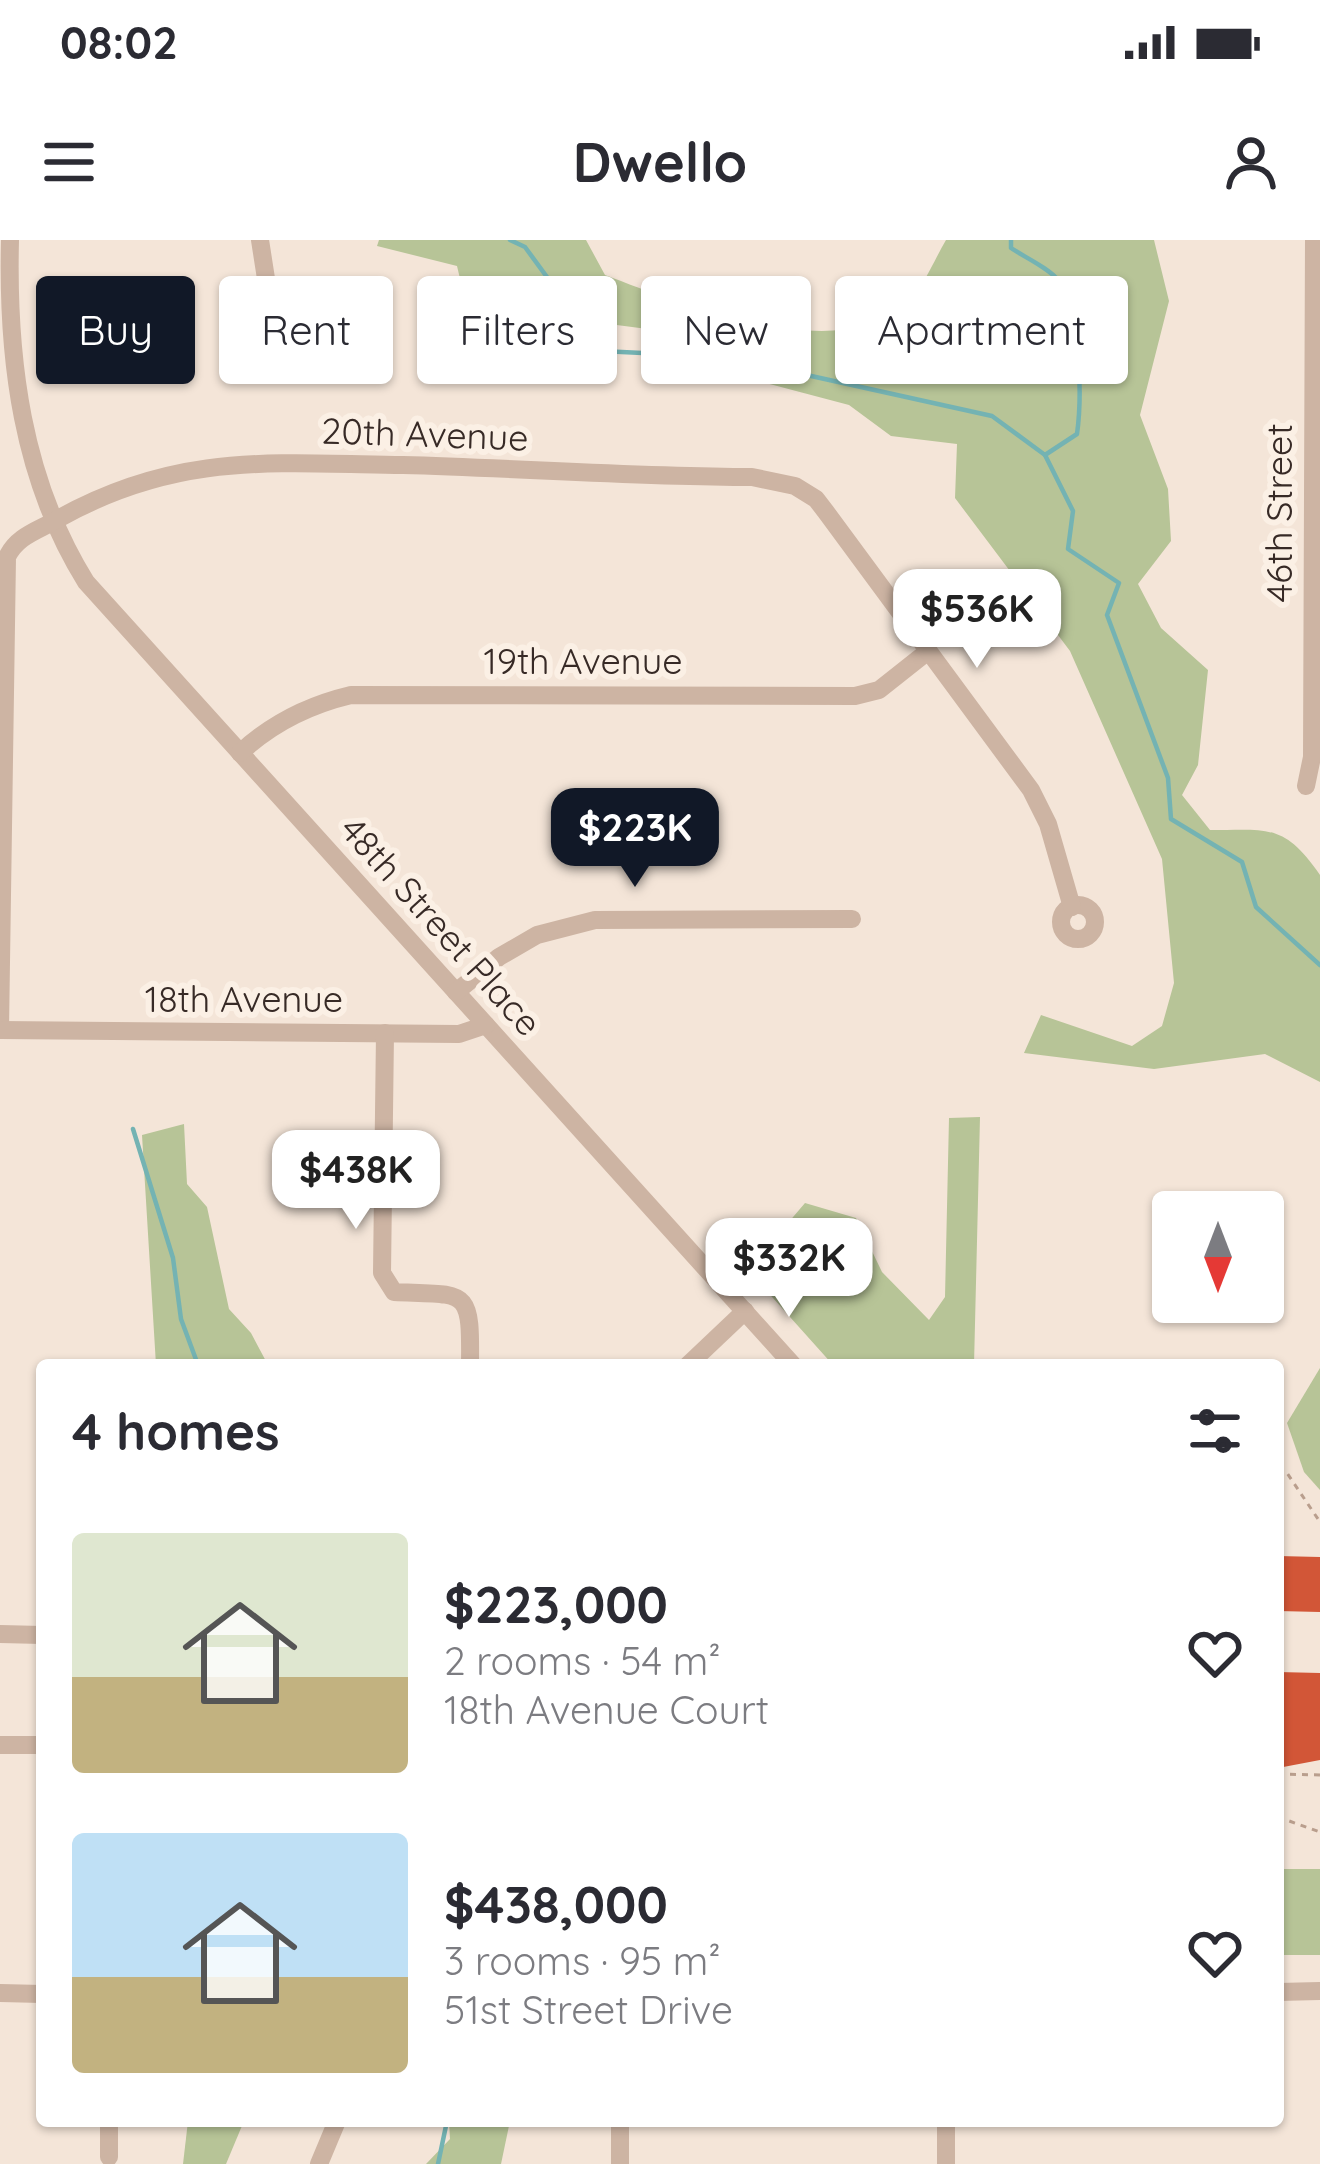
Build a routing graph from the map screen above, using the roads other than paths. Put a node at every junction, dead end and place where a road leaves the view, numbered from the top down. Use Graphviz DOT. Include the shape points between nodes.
graph roads {
  1 [pos="10,240"];
  2 [pos="260,240"];
  3 [pos="1314,240"];
  4 [pos="266,276"];
  5 [pos="56,520"];
  6 [pos="2,634"];
  7 [pos="927,652"];
  8 [pos="240,752"];
  9 [pos="1306,786"];
  10 [pos="1072,907"];
  11 [pos="852,919"];
  12 [pos="456,992"];
  13 [pos="486,1025"];
  14 [pos="0,1030"];
  15 [pos="385,1033"];
  16 [pos="745,1311"];
  17 [pos="470,1359"];
  18 [pos="694,1359"];
  19 [pos="789,1359"];
  20 [pos="0,1634"];
  21 [pos="36,1635"];
  22 [pos="0,1745"];
  23 [pos="36,1745"];
  24 [pos="1320,1991"];
  25 [pos="1284,1992"];
  26 [pos="0,1994"];
  27 [pos="36,1994"];
  28 [pos="109,2127"];
  29 [pos="335,2127"];
  30 [pos="620,2127"];
  31 [pos="946,2127"];
  32 [pos="109,2157"];
  33 [pos="319,2164"];
  34 [pos="620,2164"];
  35 [pos="946,2164"];
  1 -- 5 [label="street, 48th Street Place" via="17,392"];
  2 -- 4 [label="street"];
  3 -- 9 [label="street, 46th Street"];
  5 -- 6 [label="street, 20th Avenue" via="11,548"];
  5 -- 7 [label="street, 20th Avenue" via="140,481 250,462 752,477 802,490 826,512"];
  5 -- 8 [label="street, 48th Street Place" via="108,610"];
  6 -- 14 [label="street"];
  7 -- 8 [label="street, 19th Avenue" via="879,690 855,697 351,695 275,725"];
  7 -- 10 [label="street" via="1031,790"];
  8 -- 12 [label="street, 48th Street Place"];
  11 -- 12 [label="street" via="595,920 537,935"];
  12 -- 13 [label="street, 48th Street Place"];
  13 -- 15 [label="street, 18th Avenue" via="459,1034"];
  13 -- 16 [label="street, 48th Street Place"];
  14 -- 15 [label="street, 18th Avenue"];
  15 -- 17 [label="street" via="382,1273 394,1292 464,1300"];
  16 -- 18 [label="street"];
  16 -- 19 [label="street, 48th Street Place"];
  20 -- 21 [label="street"];
  22 -- 23 [label="street"];
  24 -- 25 [label="street"];
  26 -- 27 [label="street"];
  28 -- 32 [label="street"];
  29 -- 33 [label="street"];
  30 -- 34 [label="street"];
  31 -- 35 [label="street"];
}
